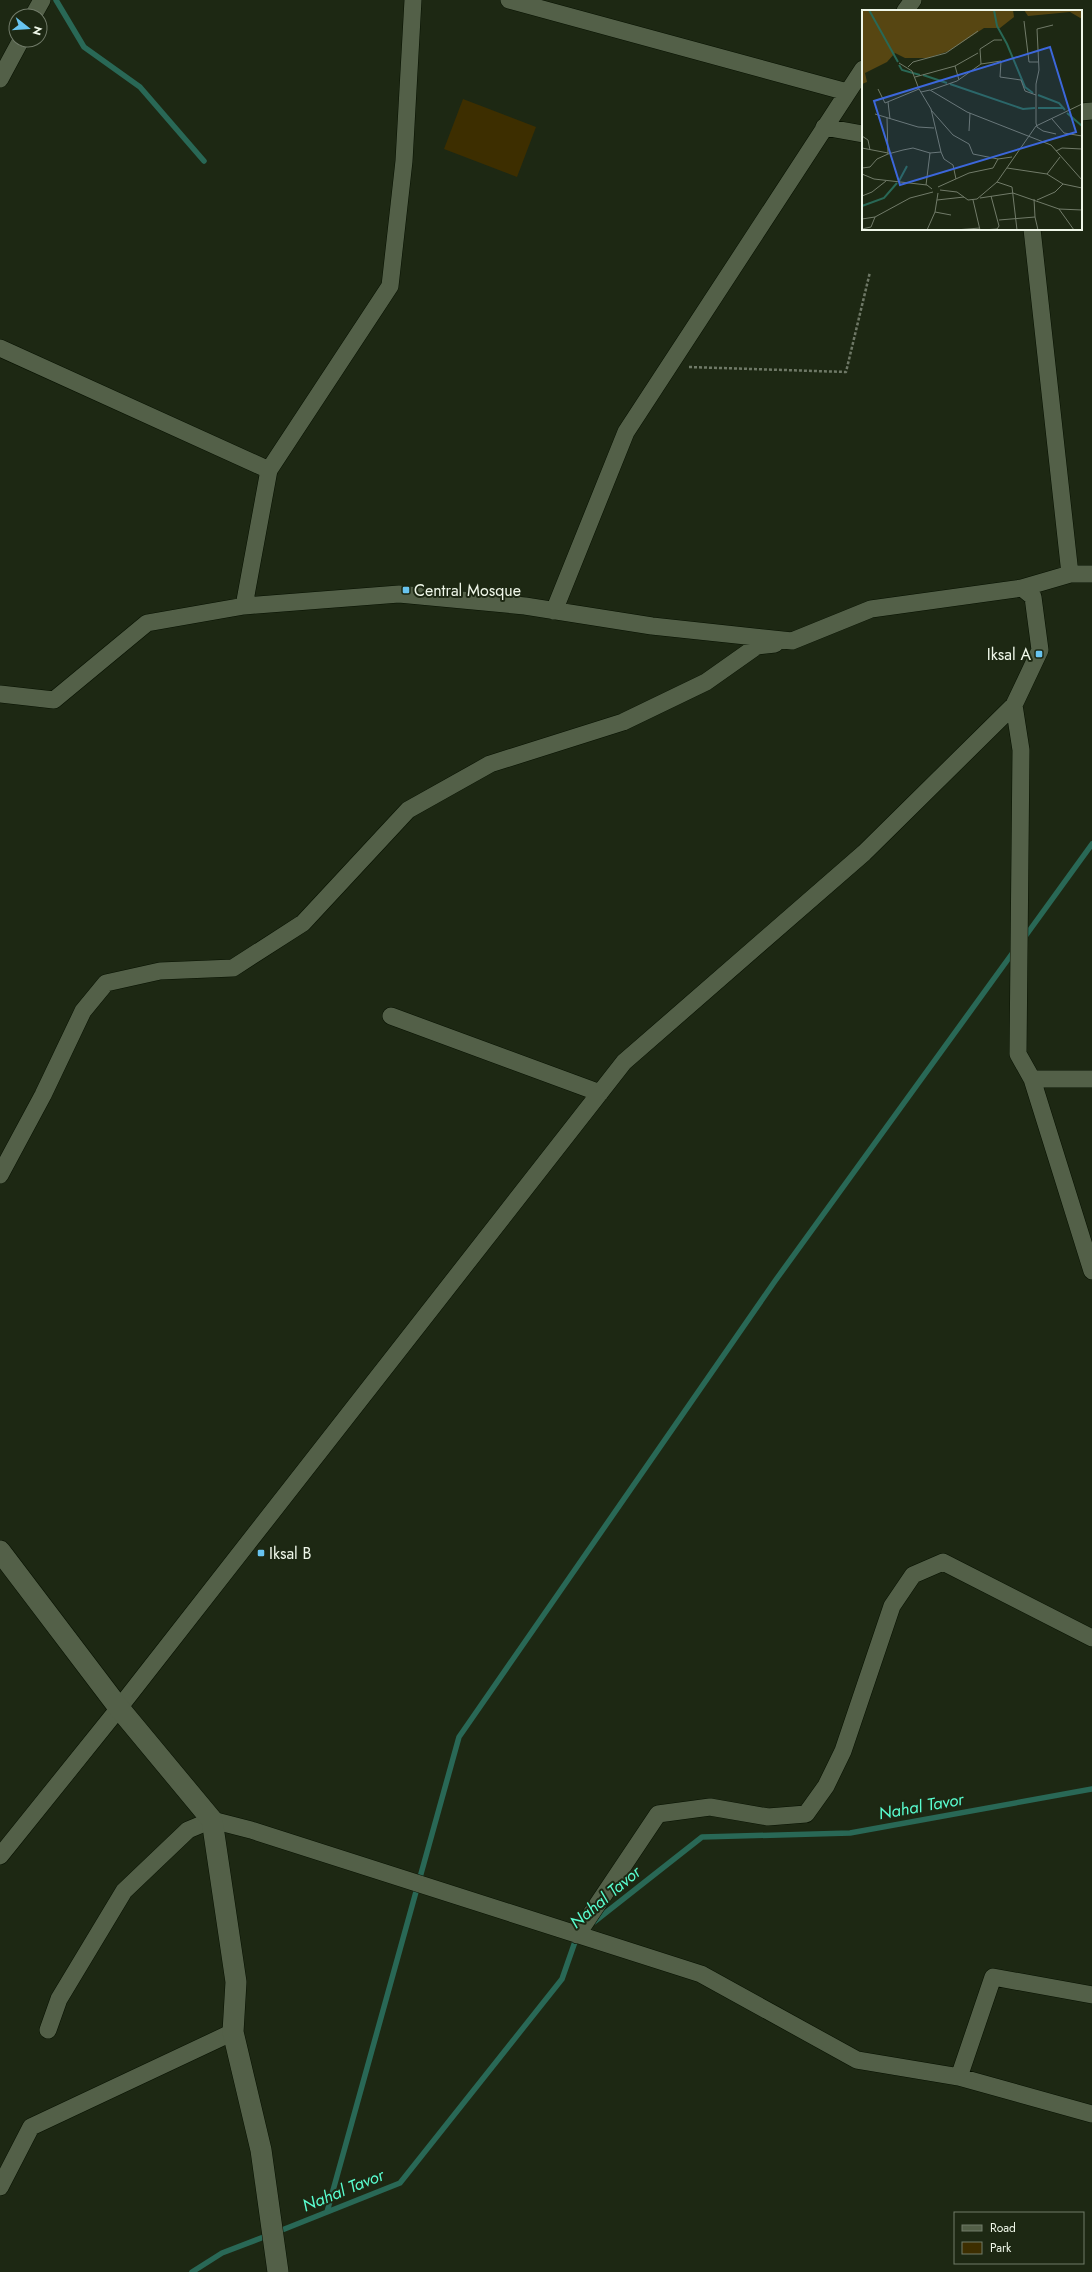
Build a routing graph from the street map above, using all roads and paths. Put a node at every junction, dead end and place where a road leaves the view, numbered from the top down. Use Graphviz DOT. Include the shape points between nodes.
graph roads {
  1 [pos="413,0"];
  2 [pos="509,0"];
  3 [pos="913,0"];
  4 [pos="906,10"];
  5 [pos="16,48"];
  6 [pos="862,70"];
  7 [pos="0,79"];
  8 [pos="847,92"];
  9 [pos="1092,111"];
  10 [pos="1082,112"];
  11 [pos="824,127"];
  12 [pos="862,134"];
  13 [pos="1032,230"];
  14 [pos="870,272"];
  15 [pos="0,348"];
  16 [pos="669,366"];
  17 [pos="269,470"];
  18 [pos="1070,574"];
  19 [pos="1092,574"];
  20 [pos="1022,588"];
  21 [pos="244,606"];
  22 [pos="554,611"];
  23 [pos="792,641"];
  24 [pos="0,694"];
  25 [pos="1014,705"];
  26 [pos="391,1016"];
  27 [pos="1032,1079"];
  28 [pos="1092,1079"];
  29 [pos="600,1093"];
  30 [pos="0,1175"];
  31 [pos="1092,1271"];
  32 [pos="0,1551"];
  33 [pos="1092,1638"];
  34 [pos="119,1708"];
  35 [pos="212,1820"];
  36 [pos="0,1856"];
  37 [pos="577,1935"];
  38 [pos="1092,1995"];
  39 [pos="48,2030"];
  40 [pos="233,2032"];
  41 [pos="959,2077"];
  42 [pos="1092,2114"];
  43 [pos="0,2187"];
  44 [pos="278,2272"];
  1 -- 17 [label="street" via="404,161 390,286"];
  2 -- 8 [label="street"];
  3 -- 4 [label="street"];
  5 -- 7 [label="street"];
  6 -- 8 [label="street"];
  8 -- 11 [label="street"];
  9 -- 10 [label="street"];
  11 -- 12 [label="street"];
  11 -- 16 [label="street"];
  13 -- 18 [label="street"];
  14 -- 16 [label="path" via="846,372"];
  15 -- 17 [label="street"];
  16 -- 22 [label="street" via="626,432"];
  17 -- 21 [label="street"];
  18 -- 19 [label="street"];
  18 -- 20 [label="street"];
  20 -- 23 [label="street" via="870,609"];
  20 -- 25 [label="street" via="1033,597 1040,650"];
  21 -- 22 [label="street" via="399,594"];
  21 -- 24 [label="street" via="148,623 54,700"];
  22 -- 23 [label="street" via="652,626"];
  23 -- 30 [label="street" via="757,646 706,682 623,722 490,764 408,810 303,924 233,968 160,971 106,983 83,1011 43,1095"];
  25 -- 27 [label="street" via="1021,750 1018,1054"];
  25 -- 29 [label="street" via="864,853 624,1062"];
  26 -- 29 [label="street"];
  27 -- 28 [label="street"];
  27 -- 31 [label="street"];
  29 -- 34 [label="street"];
  32 -- 34 [label="street"];
  33 -- 37 [label="street" via="943,1562 913,1575 892,1606 843,1751 826,1786 806,1814 768,1817 710,1807 658,1814"];
  34 -- 35 [label="street"];
  34 -- 36 [label="street"];
  35 -- 37 [label="street"];
  35 -- 39 [label="street" via="188,1830 124,1890 59,1999"];
  35 -- 40 [label="street" via="236,1982"];
  37 -- 41 [label="street" via="701,1974 857,2060"];
  38 -- 41 [label="street" via="993,1977"];
  40 -- 43 [label="street" via="31,2127"];
  40 -- 44 [label="street" via="261,2150"];
  41 -- 42 [label="street"];
}
